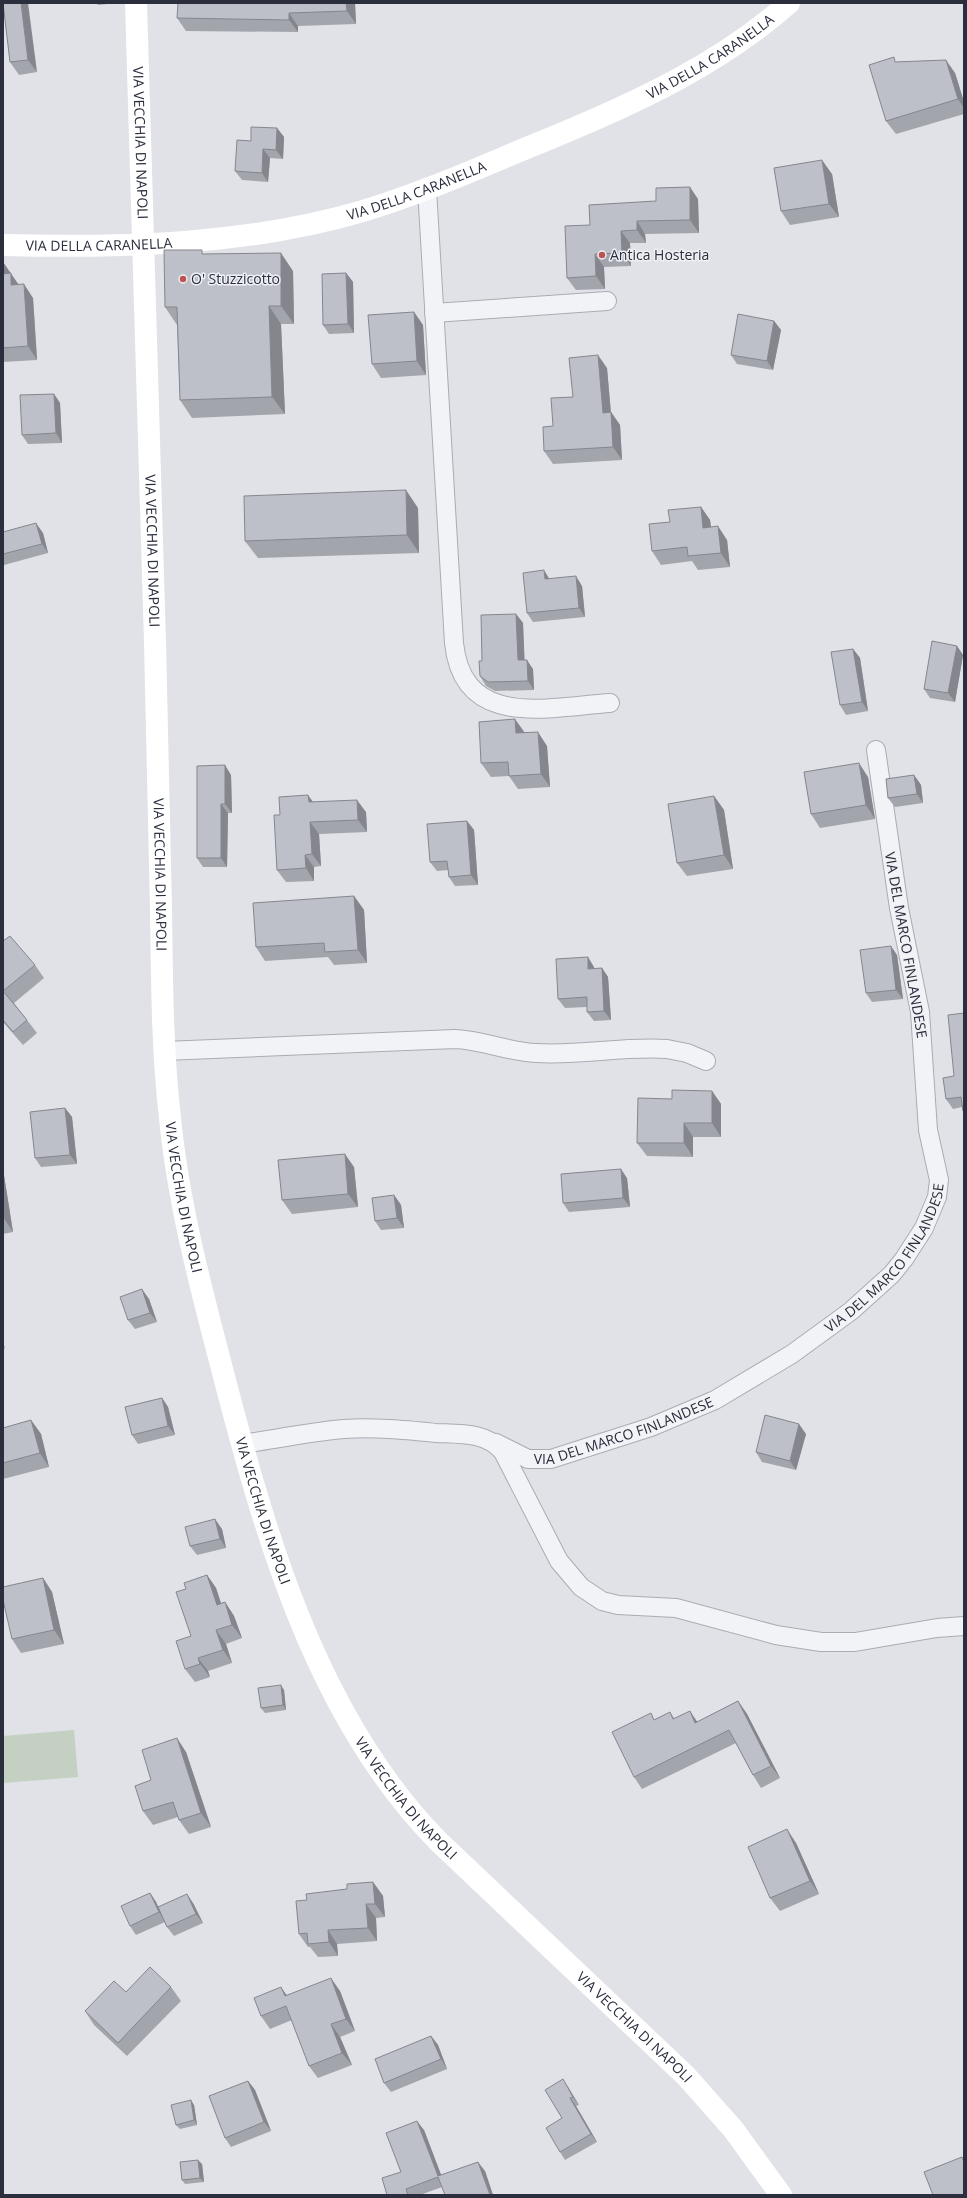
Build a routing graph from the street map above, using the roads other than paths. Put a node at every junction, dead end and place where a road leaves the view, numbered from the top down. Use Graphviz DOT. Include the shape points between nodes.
graph roads {
  1 [pos="136,3"];
  2 [pos="789,3"];
  3 [pos="427,189"];
  4 [pos="144,244"];
  5 [pos="3,245"];
  6 [pos="607,302"];
  7 [pos="434,313"];
  8 [pos="610,703"];
  9 [pos="876,750"];
  10 [pos="164,1051"];
  11 [pos="706,1061"];
  12 [pos="496,1443"];
  13 [pos="242,1444"];
  14 [pos="964,1626"];
  15 [pos="782,2195"];
  1 -- 4 [label="street, VIA VECCHIA DI NAPOLI"];
  2 -- 3 [label="street, VIA DELLA CARANELLA" via="741,41 654,92 610,113"];
  3 -- 4 [label="street, VIA DELLA CARANELLA" via="366,210 312,223 213,238"];
  3 -- 7 [label="street"];
  4 -- 5 [label="street, VIA DELLA CARANELLA" via="83,247"];
  4 -- 10 [label="street, VIA VECCHIA DI NAPOLI"];
  6 -- 7 [label="street"];
  7 -- 8 [label="street" via="454,643 456,660 462,674 468,685 481,697 504,707 523,709"];
  9 -- 12 [label="street, VIA DEL MARCO FINLANDESE" via="899,908 920,1012 928,1130 939,1180 935,1205 924,1228 892,1274 850,1311 792,1354 714,1400 651,1427 551,1459 528,1459"];
  10 -- 11 [label="street" via="455,1039 536,1053 667,1049 691,1054"];
  10 -- 13 [label="street, VIA VECCHIA DI NAPOLI" via="170,1121 181,1194 206,1306"];
  12 -- 13 [label="street, VIA DEL MARCO FINLANDESE" via="474,1435 359,1429 310,1432"];
  12 -- 14 [label="street" via="511,1463 559,1561 575,1582 596,1598 618,1605 685,1610 770,1634 822,1642 855,1642 936,1628"];
  13 -- 15 [label="street, VIA VECCHIA DI NAPOLI" via="270,1538 293,1600 342,1712 370,1758 438,1842 686,2076 733,2128"];
}
